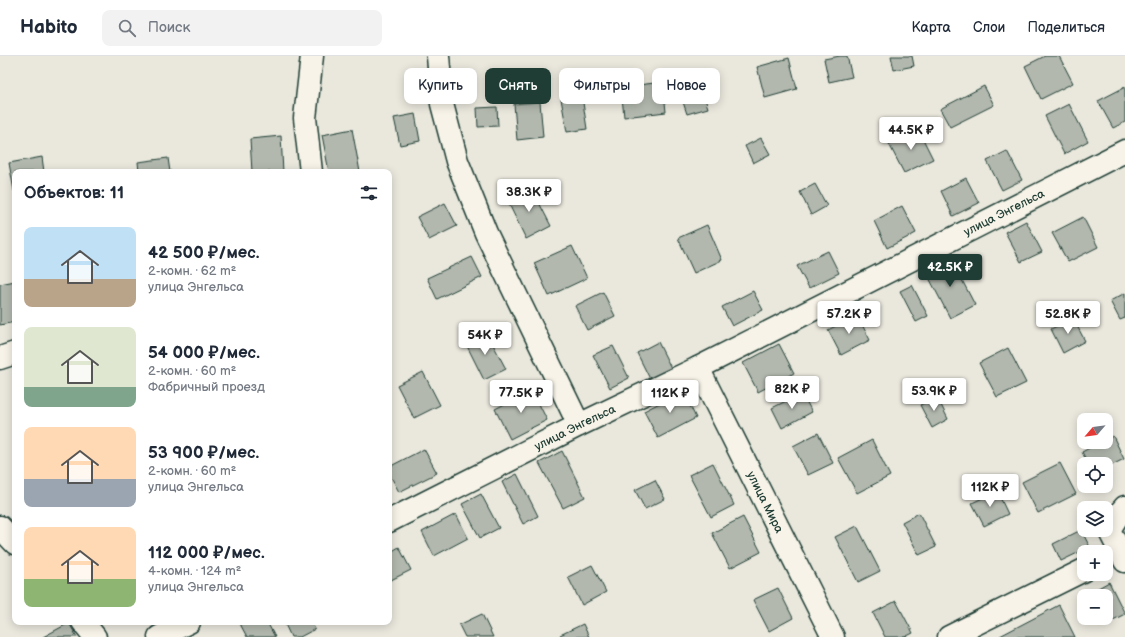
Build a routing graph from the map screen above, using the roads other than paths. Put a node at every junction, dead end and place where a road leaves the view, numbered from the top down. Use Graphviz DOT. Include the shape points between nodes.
graph roads {
  1 [pos="312,56"];
  2 [pos="438,56"];
  3 [pos="1125,151"];
  4 [pos="311,169"];
  5 [pos="12,354"];
  6 [pos="0,358"];
  7 [pos="698,368"];
  8 [pos="579,425"];
  9 [pos="1125,507"];
  10 [pos="392,519"];
  11 [pos="0,528"];
  12 [pos="12,540"];
  13 [pos="1117,557"];
  14 [pos="1077,573"];
  15 [pos="86,625"];
  16 [pos="182,625"];
  17 [pos="95,637"];
  18 [pos="159,637"];
  19 [pos="833,637"];
  20 [pos="949,637"];
  1 -- 4 [label="street" via="305,118"];
  2 -- 8 [label="street" via="442,104 458,161 486,233"];
  3 -- 7 [label="street, улица Энгельса"];
  5 -- 6 [label="street"];
  7 -- 8 [label="street, улица Энгельса"];
  7 -- 19 [label="street, улица Мира"];
  8 -- 10 [label="street, улица Энгельса"];
  9 -- 13 [label="street" via="1109,530"];
  11 -- 12 [label="street"];
  14 -- 20 [label="street"];
  15 -- 17 [label="street"];
  16 -- 18 [label="street"];
}
